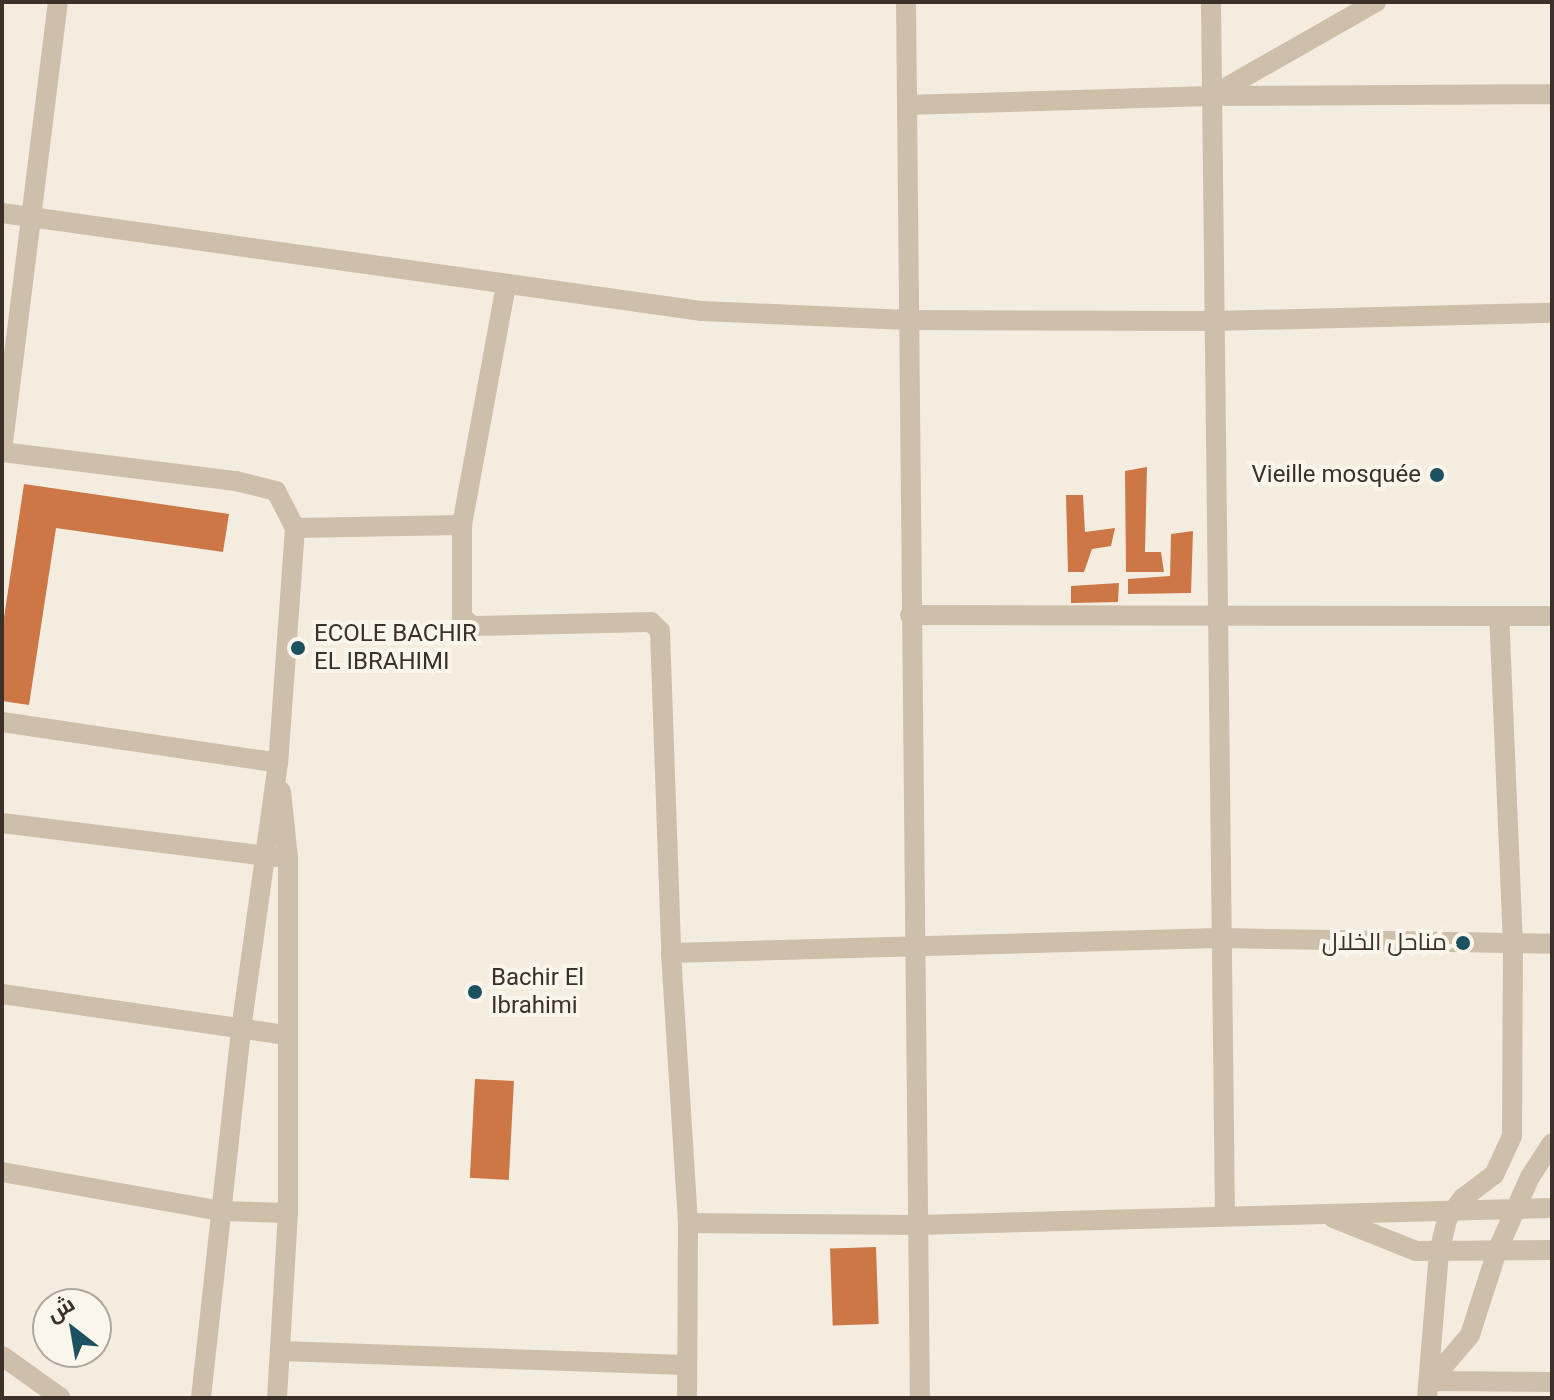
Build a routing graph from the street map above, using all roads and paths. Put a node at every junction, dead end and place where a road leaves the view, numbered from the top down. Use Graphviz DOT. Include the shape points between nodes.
graph roads {
  1 [pos="58,2"];
  2 [pos="906,2"];
  3 [pos="1211,2"];
  4 [pos="1376,2"];
  5 [pos="1552,94"];
  6 [pos="1212,96"];
  7 [pos="907,105"];
  8 [pos="2,213"];
  9 [pos="31,216"];
  10 [pos="506,285"];
  11 [pos="1552,313"];
  12 [pos="908,320"];
  13 [pos="1214,321"];
  14 [pos="2,452"];
  15 [pos="462,525"];
  16 [pos="295,528"];
  17 [pos="910,615"];
  18 [pos="1499,616"];
  19 [pos="1552,616"];
  20 [pos="1218,618"];
  21 [pos="2,722"];
  22 [pos="278,763"];
  23 [pos="2,823"];
  24 [pos="263,856"];
  25 [pos="288,858"];
  26 [pos="1219,938"];
  27 [pos="912,944"];
  28 [pos="1552,944"];
  29 [pos="1513,945"];
  30 [pos="671,953"];
  31 [pos="2,994"];
  32 [pos="241,1030"];
  33 [pos="285,1035"];
  34 [pos="1552,1143"];
  35 [pos="2,1172"];
  36 [pos="1552,1208"];
  37 [pos="1515,1209"];
  38 [pos="222,1211"];
  39 [pos="1451,1211"];
  40 [pos="288,1213"];
  41 [pos="1225,1215"];
  42 [pos="1326,1215"];
  43 [pos="688,1223"];
  44 [pos="917,1225"];
  45 [pos="1552,1250"];
  46 [pos="1497,1251"];
  47 [pos="1439,1252"];
  48 [pos="281,1351"];
  49 [pos="2,1356"];
  50 [pos="685,1365"];
  51 [pos="1552,1382"];
  52 [pos="1429,1390"];
  53 [pos="61,1398"];
  54 [pos="201,1398"];
  55 [pos="277,1398"];
  56 [pos="687,1398"];
  57 [pos="920,1398"];
  1 -- 9 [label="street"];
  2 -- 7 [label="street"];
  3 -- 6 [label="street"];
  4 -- 6 [label="street"];
  5 -- 6 [label="street"];
  6 -- 7 [label="street"];
  6 -- 13 [label="street"];
  7 -- 12 [label="street"];
  8 -- 9 [label="street"];
  9 -- 10 [label="street"];
  9 -- 14 [label="street"];
  10 -- 12 [label="street" via="702,311"];
  10 -- 15 [label="street"];
  11 -- 13 [label="street"];
  12 -- 13 [label="street"];
  12 -- 17 [label="street"];
  13 -- 20 [label="street"];
  14 -- 16 [label="street" via="236,481 276,491"];
  15 -- 16 [label="street"];
  15 -- 30 [label="street" via="462,617 472,626 651,622 660,631"];
  16 -- 22 [label="street"];
  17 -- 20 [label="street"];
  17 -- 27 [label="street"];
  18 -- 19 [label="street"];
  18 -- 20 [label="street"];
  18 -- 29 [label="street"];
  20 -- 26 [label="street"];
  21 -- 22 [label="street"];
  22 -- 24 [label="street"];
  22 -- 25 [label="street"];
  23 -- 24 [label="street"];
  24 -- 25 [label="street"];
  24 -- 32 [label="street"];
  25 -- 33 [label="street"];
  26 -- 27 [label="street"];
  26 -- 29 [label="street"];
  26 -- 41 [label="street"];
  27 -- 30 [label="street"];
  27 -- 44 [label="street"];
  28 -- 29 [label="street"];
  29 -- 39 [label="street" via="1510,1150 1494,1175"];
  30 -- 43 [label="street"];
  31 -- 32 [label="street"];
  32 -- 33 [label="street"];
  32 -- 38 [label="street"];
  33 -- 40 [label="street"];
  34 -- 37 [label="street"];
  35 -- 38 [label="street"];
  36 -- 37 [label="street"];
  37 -- 39 [label="street"];
  37 -- 46 [label="street"];
  38 -- 40 [label="street"];
  38 -- 54 [label="street"];
  39 -- 42 [label="street"];
  39 -- 47 [label="street"];
  40 -- 48 [label="street"];
  41 -- 42 [label="street"];
  41 -- 44 [label="street"];
  42 -- 47 [label="street" via="1405,1248"];
  43 -- 44 [label="street"];
  43 -- 50 [label="street"];
  44 -- 57 [label="street"];
  45 -- 46 [label="street"];
  46 -- 47 [label="street"];
  46 -- 52 [label="street" via="1470,1335"];
  47 -- 52 [label="street"];
  48 -- 50 [label="street"];
  48 -- 55 [label="street"];
  49 -- 53 [label="street"];
  50 -- 56 [label="street"];
  51 -- 52 [label="street"];
}
